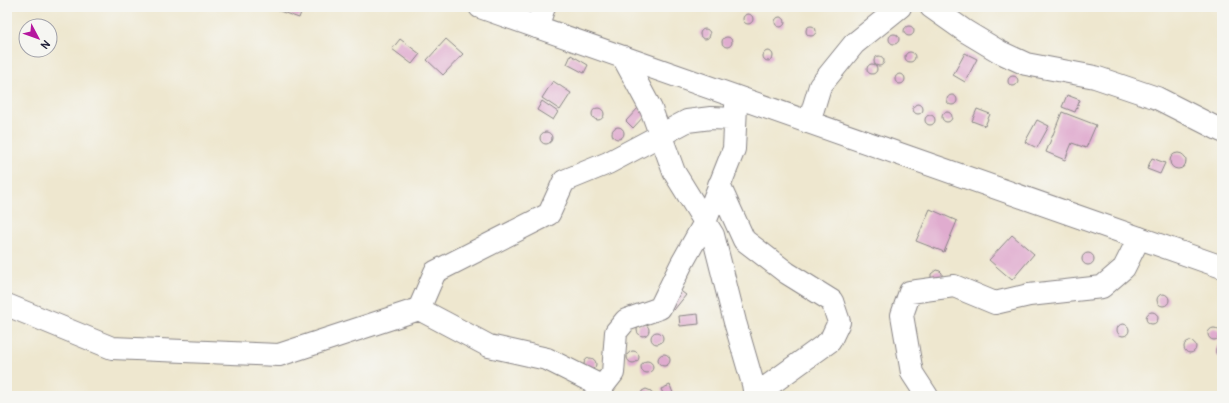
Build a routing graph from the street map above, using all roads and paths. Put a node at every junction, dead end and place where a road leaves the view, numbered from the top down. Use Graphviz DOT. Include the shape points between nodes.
graph roads {
  1 [pos="480,7"];
  2 [pos="544,7"];
  3 [pos="900,7"];
  4 [pos="931,7"];
  5 [pos="538,27"];
  6 [pos="623,57"];
  7 [pos="736,97"];
  8 [pos="736,119"];
  9 [pos="809,122"];
  10 [pos="1222,131"];
  11 [pos="660,135"];
  12 [pos="719,185"];
  13 [pos="705,222"];
  14 [pos="1140,238"];
  15 [pos="1222,267"];
  16 [pos="7,305"];
  17 [pos="419,309"];
  18 [pos="599,391"];
  19 [pos="755,396"];
  20 [pos="927,396"];
  1 -- 5 [label="street"];
  2 -- 5 [label="street"];
  3 -- 9 [label="street" via="854,44 820,86"];
  4 -- 10 [label="street" via="971,35 1026,64 1095,77 1157,98"];
  5 -- 6 [label="street"];
  6 -- 7 [label="street"];
  6 -- 11 [label="street" via="651,109"];
  7 -- 8 [label="street"];
  7 -- 9 [label="street"];
  8 -- 11 [label="street" via="710,118 687,121"];
  8 -- 12 [label="street" via="734,149"];
  9 -- 14 [label="street"];
  11 -- 13 [label="street" via="674,172"];
  11 -- 17 [label="street" via="608,164 564,181 549,214 435,272"];
  12 -- 13 [label="street"];
  12 -- 19 [label="street" via="744,240 787,273 832,301 839,322 830,341"];
  13 -- 18 [label="street" via="660,308 626,320 616,332 613,373"];
  13 -- 19 [label="street" via="713,235"];
  14 -- 15 [label="street"];
  14 -- 20 [label="street" via="1124,268 1102,287 1029,295 996,303 954,286 910,292 902,315 912,373"];
  16 -- 17 [label="street" via="112,348 279,355"];
  17 -- 18 [label="street" via="489,346 547,359"];
}
